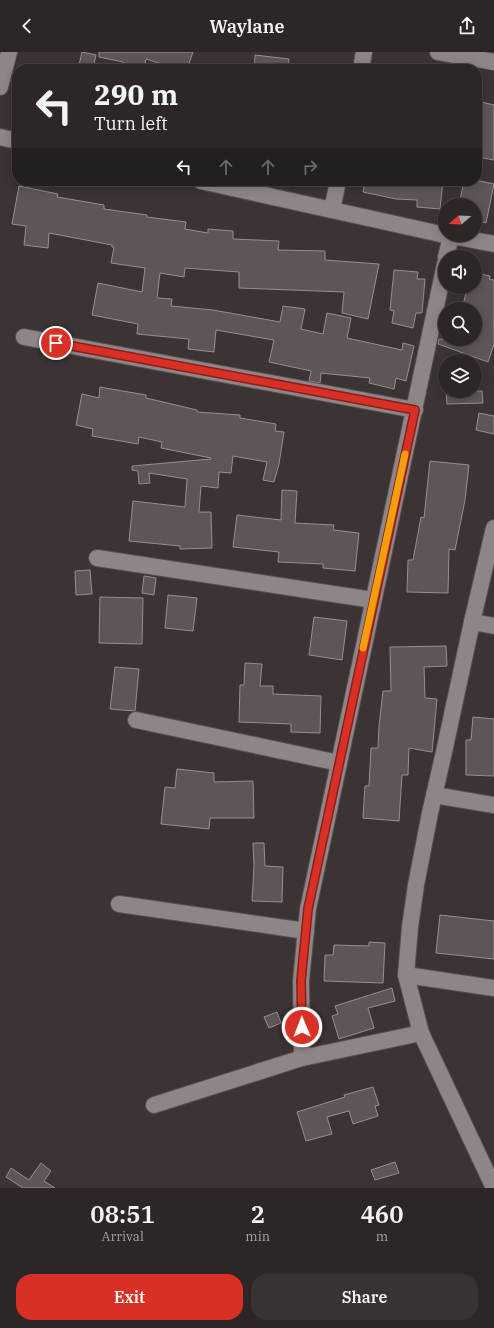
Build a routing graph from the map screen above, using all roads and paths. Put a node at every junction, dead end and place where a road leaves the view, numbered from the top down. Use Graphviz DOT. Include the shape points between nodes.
graph roads {
  1 [pos="9,52"];
  2 [pos="364,52"];
  3 [pos="438,52"];
  4 [pos="494,62"];
  5 [pos="361,64"];
  6 [pos="0,87"];
  7 [pos="0,137"];
  8 [pos="12,140"];
  9 [pos="224,186"];
  10 [pos="337,186"];
  11 [pos="332,210"];
  12 [pos="438,233"];
  13 [pos="482,242"];
  14 [pos="494,244"];
  15 [pos="439,294"];
  16 [pos="24,337"];
  17 [pos="415,410"];
  18 [pos="494,528"];
  19 [pos="97,558"];
  20 [pos="373,600"];
  21 [pos="472,622"];
  22 [pos="494,626"];
  23 [pos="136,720"];
  24 [pos="339,763"];
  25 [pos="434,795"];
  26 [pos="494,805"];
  27 [pos="119,904"];
  28 [pos="306,931"];
  29 [pos="406,974"];
  30 [pos="494,988"];
  31 [pos="420,1032"];
  32 [pos="302,1058"];
  33 [pos="154,1105"];
  34 [pos="487,1159"];
  35 [pos="494,1188"];
  1 -- 6 [label="street"];
  2 -- 5 [label="street"];
  3 -- 4 [label="street"];
  7 -- 8 [label="street"];
  9 -- 11 [label="street"];
  10 -- 11 [label="street"];
  11 -- 12 [label="street"];
  13 -- 14 [label="street"];
  15 -- 17 [label="street"];
  16 -- 17 [label="street"];
  17 -- 20 [label="street"];
  18 -- 21 [label="street"];
  19 -- 20 [label="street"];
  20 -- 24 [label="street"];
  21 -- 22 [label="street"];
  21 -- 25 [label="street"];
  23 -- 24 [label="street"];
  24 -- 28 [label="street" via="308,909"];
  25 -- 26 [label="street"];
  25 -- 29 [label="street" via="416,885"];
  27 -- 28 [label="street"];
  28 -- 32 [label="street" via="301,981"];
  29 -- 30 [label="street"];
  29 -- 31 [label="street"];
  31 -- 32 [label="street"];
  31 -- 34 [label="street"];
  32 -- 33 [label="street"];
  34 -- 35 [label="street"];
}
